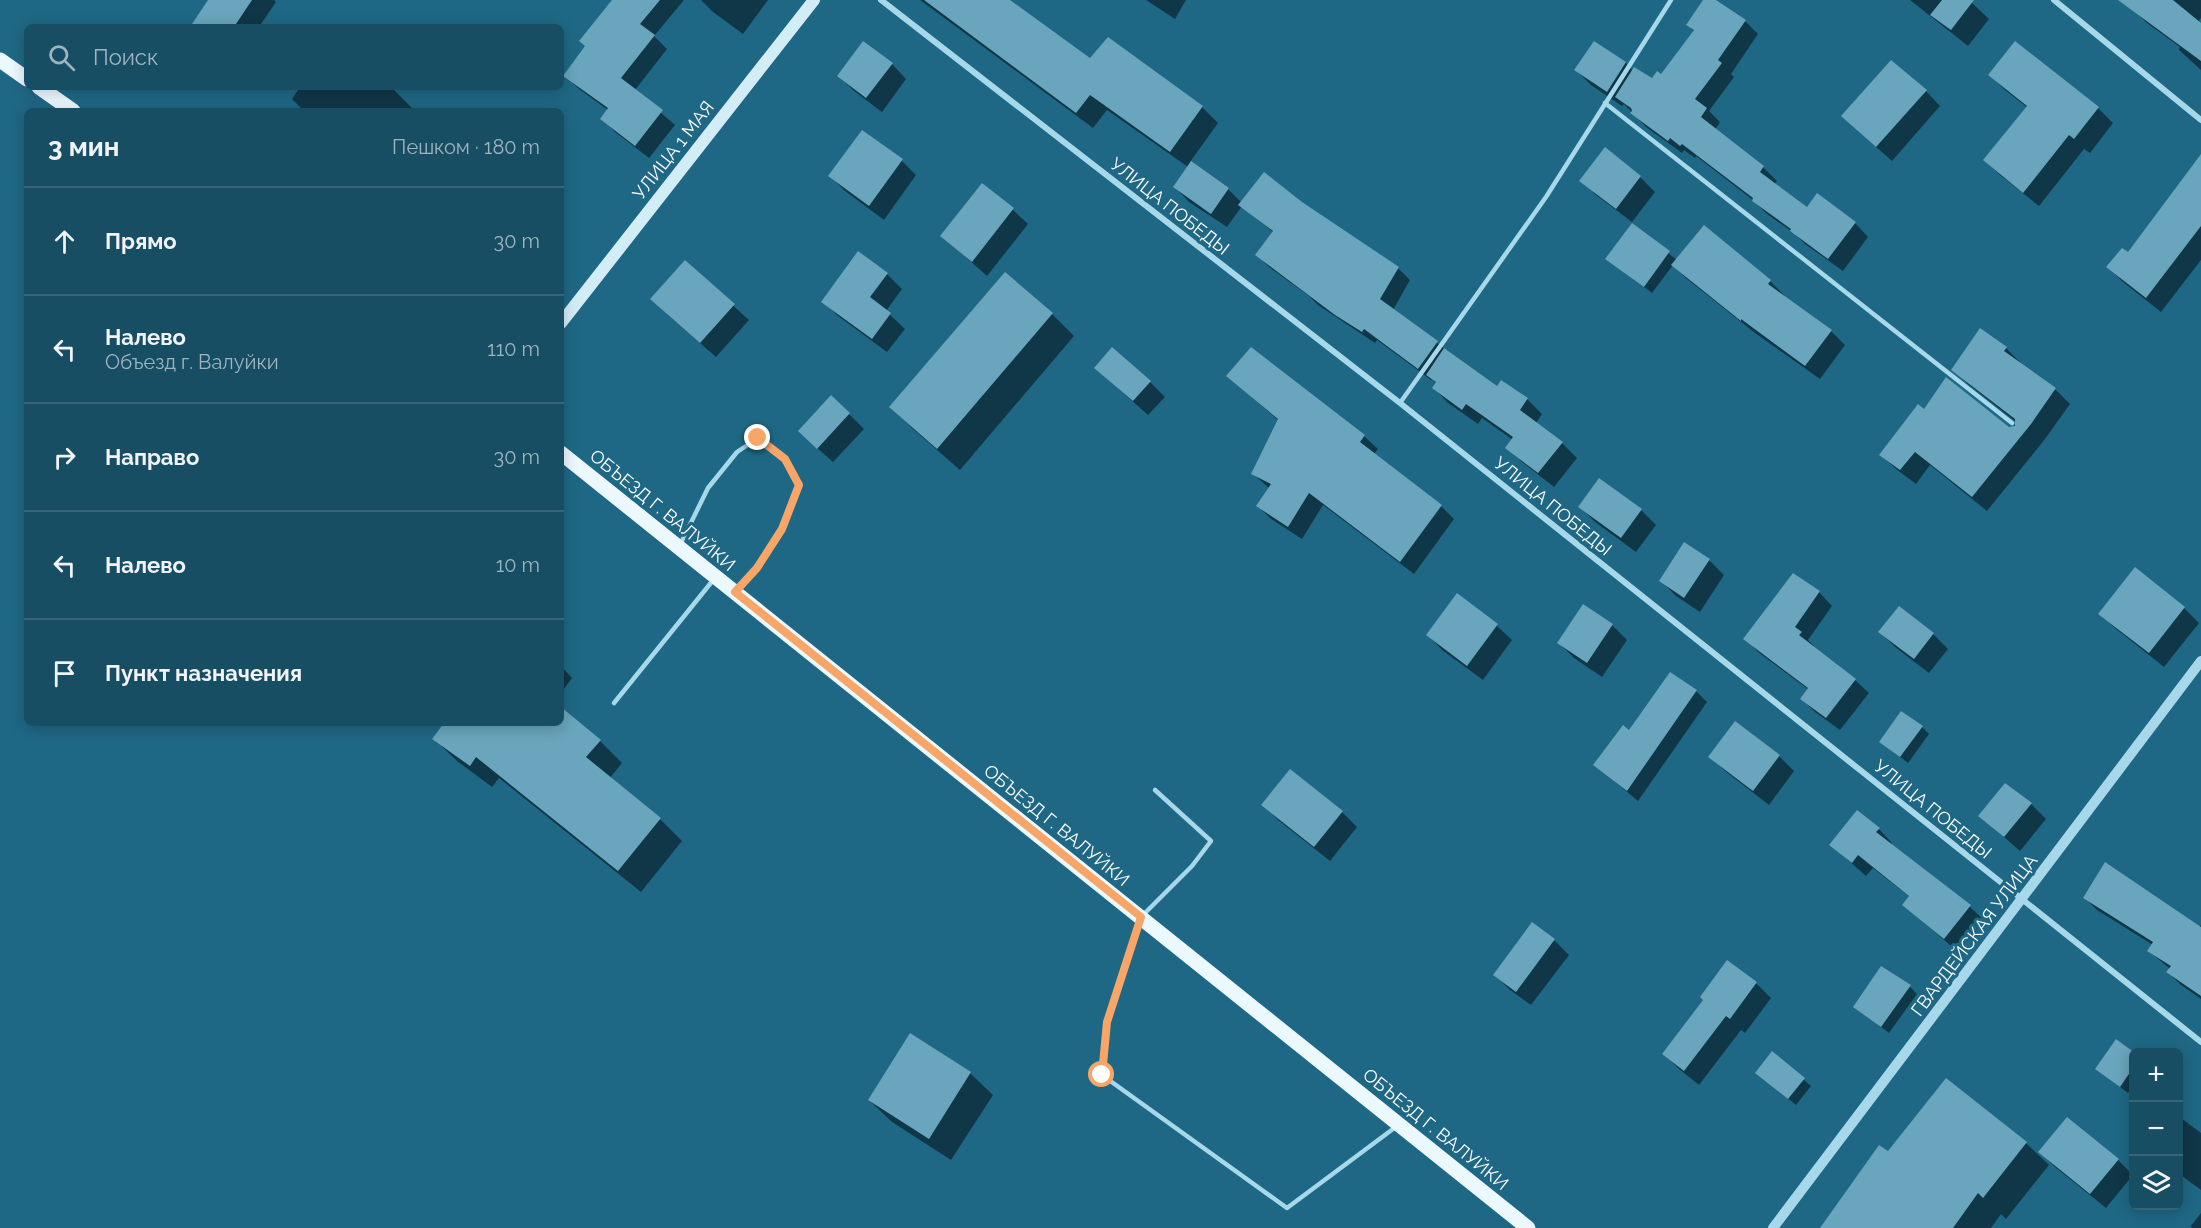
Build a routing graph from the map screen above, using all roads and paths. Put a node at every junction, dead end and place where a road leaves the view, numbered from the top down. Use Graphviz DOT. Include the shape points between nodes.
graph roads {
  1 [pos="814,0"];
  2 [pos="881,0"];
  3 [pos="1671,0"];
  4 [pos="2054,0"];
  5 [pos="0,60"];
  6 [pos="24,77"];
  7 [pos="43,90"];
  8 [pos="1605,103"];
  9 [pos="69,108"];
  10 [pos="2201,120"];
  11 [pos="564,319"];
  12 [pos="1400,403"];
  13 [pos="2012,423"];
  14 [pos="564,455"];
  15 [pos="679,547"];
  16 [pos="716,577"];
  17 [pos="735,592"];
  18 [pos="2201,661"];
  19 [pos="614,703"];
  20 [pos="1155,790"];
  21 [pos="2022,899"];
  22 [pos="1141,917"];
  23 [pos="2201,1042"];
  24 [pos="1399,1124"];
  25 [pos="1528,1228"];
  26 [pos="1773,1228"];
  1 -- 11 [label="main road, УЛИЦА 1 МАЯ"];
  2 -- 12 [label="street, УЛИЦА ПОБЕДЫ"];
  3 -- 8 [label="lane"];
  4 -- 10 [label="street"];
  5 -- 6 [label="main road"];
  7 -- 9 [label="main road"];
  8 -- 12 [label="lane" via="1546,197"];
  8 -- 13 [label="lane"];
  12 -- 21 [label="street, УЛИЦА ПОБЕДЫ"];
  14 -- 15 [label="main road, ОБЪЕЗД Г. ВАЛУЙКИ"];
  15 -- 16 [label="main road, ОБЪЕЗД Г. ВАЛУЙКИ"];
  15 -- 17 [label="lane" via="708,489 737,452 758,438 785,459 799,485 782,529 757,568"];
  16 -- 17 [label="main road, ОБЪЕЗД Г. ВАЛУЙКИ"];
  16 -- 19 [label="lane"];
  17 -- 22 [label="main road, ОБЪЕЗД Г. ВАЛУЙКИ"];
  18 -- 21 [label="street, ГВАРДЕЙСКАЯ УЛИЦА"];
  20 -- 22 [label="lane" via="1211,841"];
  21 -- 23 [label="street, УЛИЦА ПОБЕДЫ"];
  21 -- 26 [label="street, ГВАРДЕЙСКАЯ УЛИЦА"];
  22 -- 24 [label="main road, ОБЪЕЗД Г. ВАЛУЙКИ"];
  22 -- 24 [label="lane" via="1107,1022 1102,1075 1287,1208"];
  24 -- 25 [label="main road, ОБЪЕЗД Г. ВАЛУЙКИ"];
}
